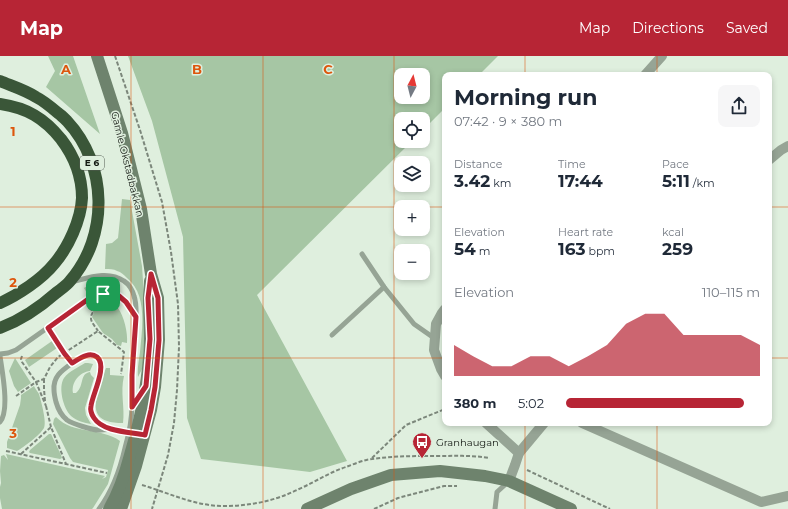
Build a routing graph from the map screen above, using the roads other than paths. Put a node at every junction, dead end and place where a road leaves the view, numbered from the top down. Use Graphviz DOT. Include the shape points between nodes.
graph roads {
  1 [pos="97,56"];
  2 [pos="662,56"];
  3 [pos="648,72"];
  4 [pos="0,81"];
  5 [pos="0,104"];
  6 [pos="788,146"];
  7 [pos="772,158"];
  8 [pos="362,254"];
  9 [pos="151,274"];
  10 [pos="69,282"];
  11 [pos="384,287"];
  12 [pos="0,303"];
  13 [pos="442,312"];
  14 [pos="136,317"];
  15 [pos="0,328"];
  16 [pos="332,335"];
  17 [pos="434,338"];
  18 [pos="0,355"];
  19 [pos="442,372"];
  20 [pos="146,386"];
  21 [pos="132,407"];
  22 [pos="0,422"];
  23 [pos="489,426"];
  24 [pos="542,426"];
  25 [pos="589,426"];
  26 [pos="111,429"];
  27 [pos="136,434"];
  28 [pos="519,453"];
  29 [pos="509,481"];
  30 [pos="788,496"];
  31 [pos="105,509"];
  32 [pos="121,509"];
  33 [pos="307,509"];
  34 [pos="495,509"];
  35 [pos="571,509"];
  1 -- 9 [label="main road, Gamle Okstadbakkan" via="122,133 141,209"];
  2 -- 3 [label="street"];
  4 -- 10 [label="highway, E 6" via="36,97 67,120 80,137 95,169 99,207 97,224 82,264"];
  5 -- 12 [label="highway, E 6" via="30,112 44,120 56,133 75,161 82,198 73,234 54,264 20,292"];
  6 -- 7 [label="street"];
  8 -- 11 [label="lane"];
  9 -- 20 [label="main road, Gamle Okstadbakkan"];
  9 -- 27 [label="main road, Gamle Okstadbakkan" via="158,298 159,340 155,387 151,410"];
  10 -- 14 [label="lane" via="108,275 125,281 134,296"];
  10 -- 15 [label="highway, E 6" via="43,304"];
  11 -- 16 [label="lane"];
  11 -- 17 [label="lane" via="414,324"];
  13 -- 17 [label="street" via="436,324"];
  14 -- 18 [label="lane" via="119,296 103,294 87,300 16,350"];
  14 -- 21 [label="lane"];
  17 -- 19 [label="street" via="434,350"];
  18 -- 22 [label="lane" via="5,404"];
  20 -- 21 [label="lane"];
  20 -- 27 [label="main road, Gamle Okstadbakkan"];
  21 -- 27 [label="lane"];
  23 -- 28 [label="street"];
  24 -- 28 [label="street"];
  25 -- 30 [label="street" via="760,502"];
  26 -- 26 [label="lane" via="94,419 90,407 101,370 100,360 90,354 72,363 56,377 54,392 58,407 68,420 82,426 98,430"];
  26 -- 27 [label="lane"];
  27 -- 31 [label="main road, Gamle Okstadbakkan" via="122,482 114,500"];
  27 -- 32 [label="main road, Gamle Okstadbakkan" via="136,466"];
  28 -- 29 [label="street"];
  29 -- 33 [label="main road" via="440,471 391,475 351,489"];
  29 -- 34 [label="lane" via="497,492"];
  29 -- 35 [label="main road"];
}
